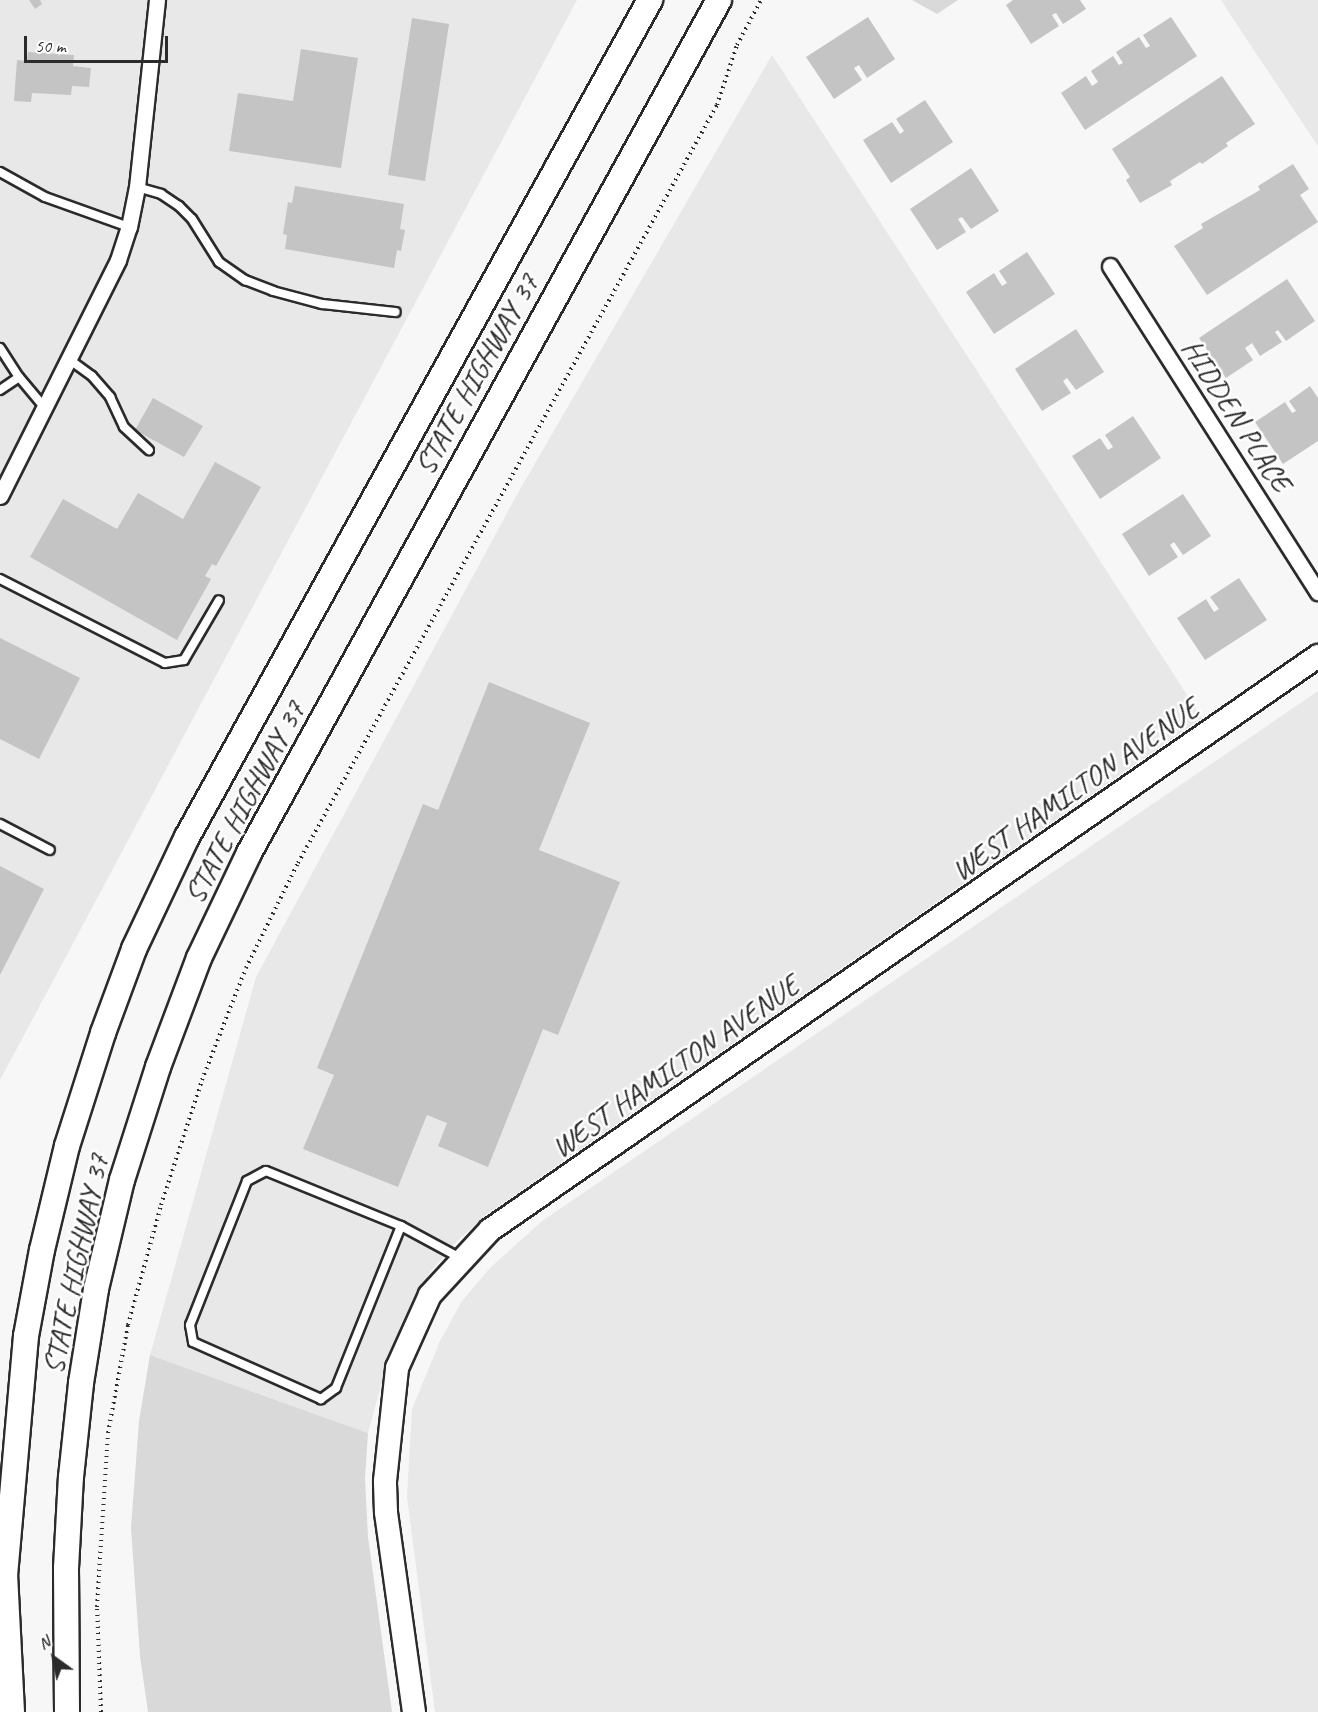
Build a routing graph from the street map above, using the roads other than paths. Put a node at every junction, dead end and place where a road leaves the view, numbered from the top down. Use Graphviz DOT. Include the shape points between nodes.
graph roads {
  1 [pos="157,0"];
  2 [pos="650,0"];
  3 [pos="718,0"];
  4 [pos="0,172"];
  5 [pos="137,187"];
  6 [pos="129,227"];
  7 [pos="1110,266"];
  8 [pos="396,312"];
  9 [pos="0,348"];
  10 [pos="70,360"];
  11 [pos="19,377"];
  12 [pos="0,390"];
  13 [pos="45,408"];
  14 [pos="149,450"];
  15 [pos="0,496"];
  16 [pos="0,579"];
  17 [pos="1318,592"];
  18 [pos="219,600"];
  19 [pos="1318,656"];
  20 [pos="0,824"];
  21 [pos="50,850"];
  22 [pos="401,1226"];
  23 [pos="463,1259"];
  24 [pos="9,1676"];
  25 [pos="410,1678"];
  26 [pos="12,1712"];
  27 [pos="23,1712"];
  28 [pos="67,1712"];
  29 [pos="414,1712"];
  30 [pos="424,1712"];
  1 -- 5 [label="street"];
  2 -- 24 [label="main road, STATE HIGHWAY 37" via="187,837 134,949 67,1146 26,1336 5,1566"];
  3 -- 28 [label="main road, STATE HIGHWAY 37" via="249,853 199,958 158,1067 122,1180 96,1288 70,1477"];
  4 -- 6 [label="lane" via="45,197"];
  5 -- 6 [label="street"];
  5 -- 8 [label="lane" via="161,194 179,206 192,219 219,262 245,280 322,303"];
  6 -- 10 [label="street" via="118,260"];
  7 -- 17 [label="street, HIDDEN PLACE"];
  9 -- 11 [label="lane"];
  10 -- 13 [label="street"];
  10 -- 14 [label="lane" via="92,376 110,398 124,427"];
  11 -- 12 [label="lane"];
  11 -- 13 [label="lane"];
  13 -- 15 [label="street"];
  16 -- 18 [label="lane" via="165,663 184,660"];
  19 -- 23 [label="street, WEST HAMILTON AVENUE" via="490,1230"];
  20 -- 21 [label="lane"];
  22 -- 22 [label="lane" via="266,1171 247,1181 190,1325 193,1342 321,1399 336,1388"];
  22 -- 23 [label="lane"];
  23 -- 25 [label="street, WEST HAMILTON AVENUE" via="430,1295 397,1368 385,1481 386,1512"];
  24 -- 26 [label="main road, STATE HIGHWAY 37"];
  24 -- 27 [label="street"];
  25 -- 29 [label="street, WEST HAMILTON AVENUE"];
  25 -- 30 [label="street"];
}
